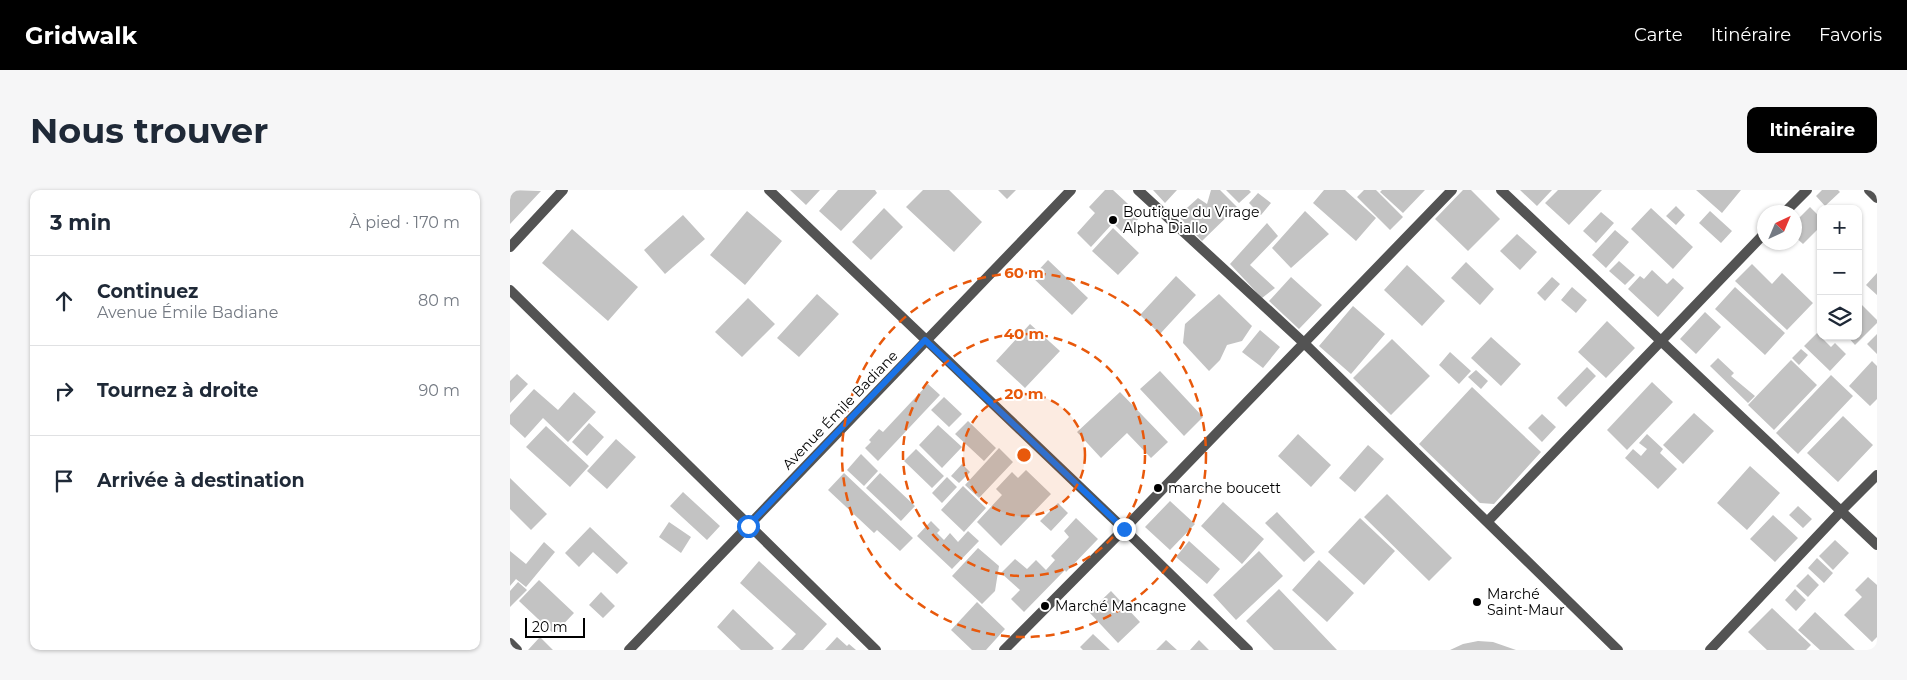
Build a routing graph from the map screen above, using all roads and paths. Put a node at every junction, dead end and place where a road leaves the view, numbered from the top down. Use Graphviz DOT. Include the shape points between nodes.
graph roads {
  1 [pos="563,190"];
  2 [pos="769,190"];
  3 [pos="1071,190"];
  4 [pos="1138,190"];
  5 [pos="1452,190"];
  6 [pos="1501,190"];
  7 [pos="1807,190"];
  8 [pos="1869,190"];
  9 [pos="1877,198"];
  10 [pos="1792,205"];
  11 [pos="1757,241"];
  12 [pos="510,247"];
  13 [pos="510,290"];
  14 [pos="925,340"];
  15 [pos="1660,342"];
  16 [pos="1304,343"];
  17 [pos="1877,475"];
  18 [pos="1842,510"];
  19 [pos="1488,521"];
  20 [pos="748,526"];
  21 [pos="1124,529"];
  22 [pos="1877,545"];
  23 [pos="510,643"];
  24 [pos="517,650"];
  25 [pos="629,650"];
  26 [pos="876,650"];
  27 [pos="1004,650"];
  28 [pos="1248,650"];
  29 [pos="1618,650"];
  30 [pos="1710,650"];
  1 -- 12 [label="street"];
  2 -- 14 [label="street"];
  3 -- 14 [label="street, Avenue Émile Badiane"];
  4 -- 16 [label="street"];
  5 -- 16 [label="street"];
  6 -- 15 [label="street"];
  7 -- 10 [label="street"];
  8 -- 9 [label="street"];
  11 -- 15 [label="street"];
  13 -- 20 [label="street"];
  14 -- 20 [label="street, Avenue Émile Badiane"];
  14 -- 21 [label="street"];
  15 -- 18 [label="street"];
  15 -- 19 [label="street"];
  16 -- 19 [label="street"];
  16 -- 21 [label="street"];
  17 -- 18 [label="street"];
  18 -- 22 [label="street"];
  18 -- 30 [label="street"];
  19 -- 29 [label="street"];
  20 -- 25 [label="street, Avenue Émile Badiane"];
  20 -- 26 [label="street"];
  21 -- 27 [label="street"];
  21 -- 28 [label="street"];
  23 -- 24 [label="street"];
}
